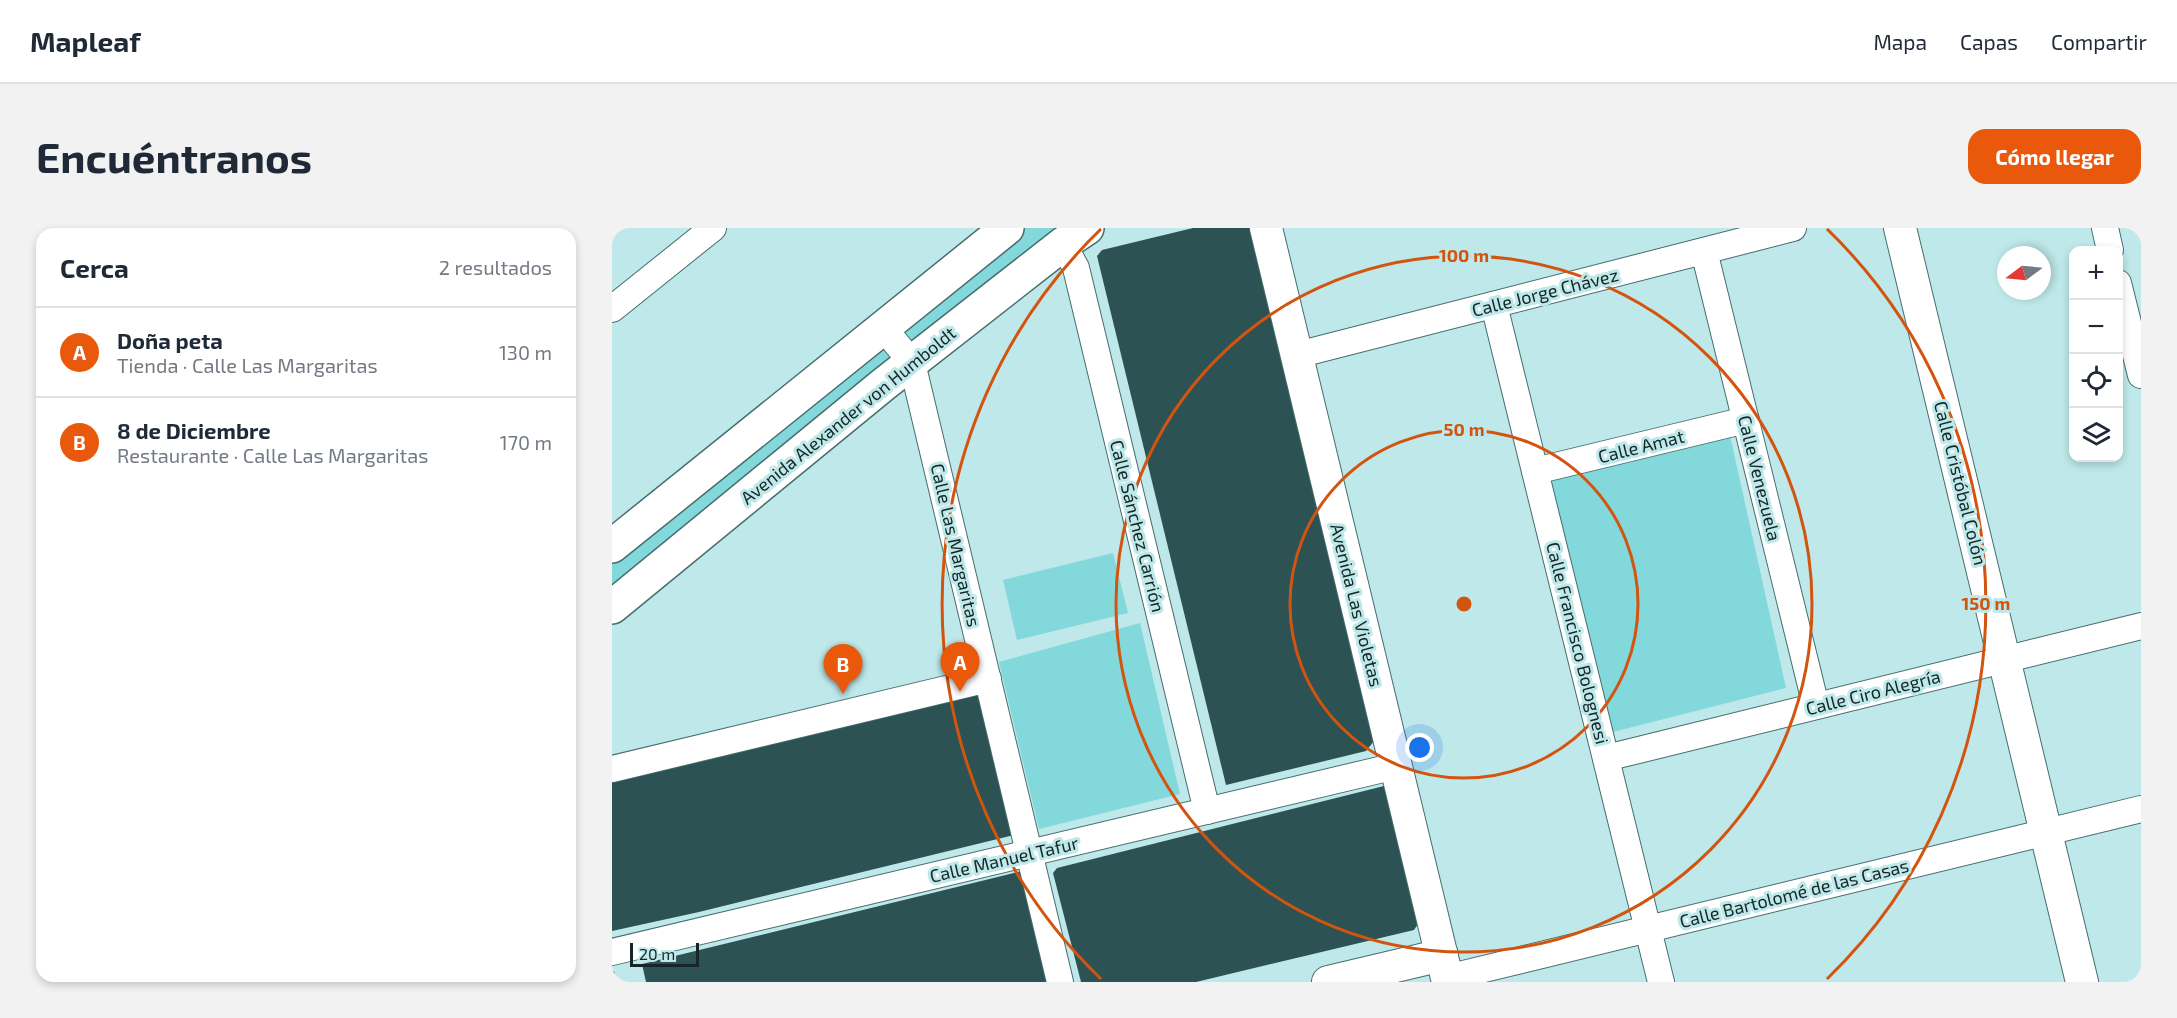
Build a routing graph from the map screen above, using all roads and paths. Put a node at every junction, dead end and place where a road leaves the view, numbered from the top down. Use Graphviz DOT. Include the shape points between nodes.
graph roads {
  1 [pos="713,228"];
  2 [pos="1007,228"];
  3 [pos="1266,228"];
  4 [pos="1793,228"];
  5 [pos="1899,228"];
  6 [pos="2105,228"];
  7 [pos="1075,236"];
  8 [pos="2109,246"];
  9 [pos="1704,251"];
  10 [pos="2123,297"];
  11 [pos="1494,305"];
  12 [pos="612,309"];
  13 [pos="883,327"];
  14 [pos="2136,333"];
  15 [pos="1297,355"];
  16 [pos="912,363"];
  17 [pos="2141,375"];
  18 [pos="1746,420"];
  19 [pos="1535,471"];
  20 [pos="612,545"];
  21 [pos="612,607"];
  22 [pos="2141,626"];
  23 [pos="2004,660"];
  24 [pos="988,679"];
  25 [pos="1816,706"];
  26 [pos="1606,758"];
  27 [pos="1396,766"];
  28 [pos="612,769"];
  29 [pos="2141,809"];
  30 [pos="1207,811"];
  31 [pos="2046,832"];
  32 [pos="1029,853"];
  33 [pos="1648,929"];
  34 [pos="612,952"];
  35 [pos="1446,971"];
  36 [pos="1060,982"];
  37 [pos="1328,982"];
  38 [pos="1661,982"];
  39 [pos="2082,982"];
  1 -- 12 [label="street"];
  2 -- 13 [label="main road"];
  3 -- 15 [label="street, Avenida Las Violetas"];
  4 -- 9 [label="street, Calle Jorge Chávez"];
  5 -- 23 [label="street, Calle Cristóbal Colón"];
  6 -- 8 [label="street"];
  7 -- 16 [label="main road, Avenida Alexander von Humboldt"];
  7 -- 30 [label="street, Calle Sánchez Carrión" via="1076,268"];
  9 -- 11 [label="street, Calle Jorge Chávez"];
  9 -- 18 [label="street, Calle Venezuela"];
  10 -- 14 [label="street"];
  11 -- 15 [label="street, Calle Jorge Chávez"];
  11 -- 19 [label="street, Calle Francisco Bolognesi"];
  13 -- 16 [label="street, Calle Las Margaritas"];
  13 -- 20 [label="main road"];
  14 -- 17 [label="street"];
  15 -- 27 [label="street, Avenida Las Violetas"];
  16 -- 21 [label="main road, Avenida Alexander von Humboldt"];
  16 -- 24 [label="street, Calle Las Margaritas"];
  18 -- 19 [label="street, Calle Amat"];
  18 -- 25 [label="street, Calle Venezuela"];
  19 -- 26 [label="street, Calle Francisco Bolognesi"];
  22 -- 23 [label="street, Calle Ciro Alegría"];
  23 -- 25 [label="street, Calle Ciro Alegría"];
  23 -- 31 [label="street, Calle Cristóbal Colón"];
  24 -- 28 [label="street"];
  24 -- 32 [label="street, Calle Las Margaritas"];
  25 -- 26 [label="street, Calle Ciro Alegría"];
  26 -- 33 [label="street, Calle Francisco Bolognesi"];
  27 -- 30 [label="street, Calle Manuel Tafur"];
  27 -- 35 [label="street, Avenida Las Violetas"];
  29 -- 31 [label="street, Calle Bartolomé de las Casas"];
  30 -- 32 [label="street, Calle Manuel Tafur"];
  31 -- 33 [label="street, Calle Bartolomé de las Casas"];
  31 -- 39 [label="street, Calle Cristóbal Colón"];
  32 -- 34 [label="street, Calle Manuel Tafur"];
  32 -- 36 [label="street, Calle Las Margaritas"];
  33 -- 35 [label="street, Calle Bartolomé de las Casas"];
  33 -- 38 [label="street, Calle Francisco Bolognesi"];
  35 -- 37 [label="street, Calle Bartolomé de las Casas"];
}
